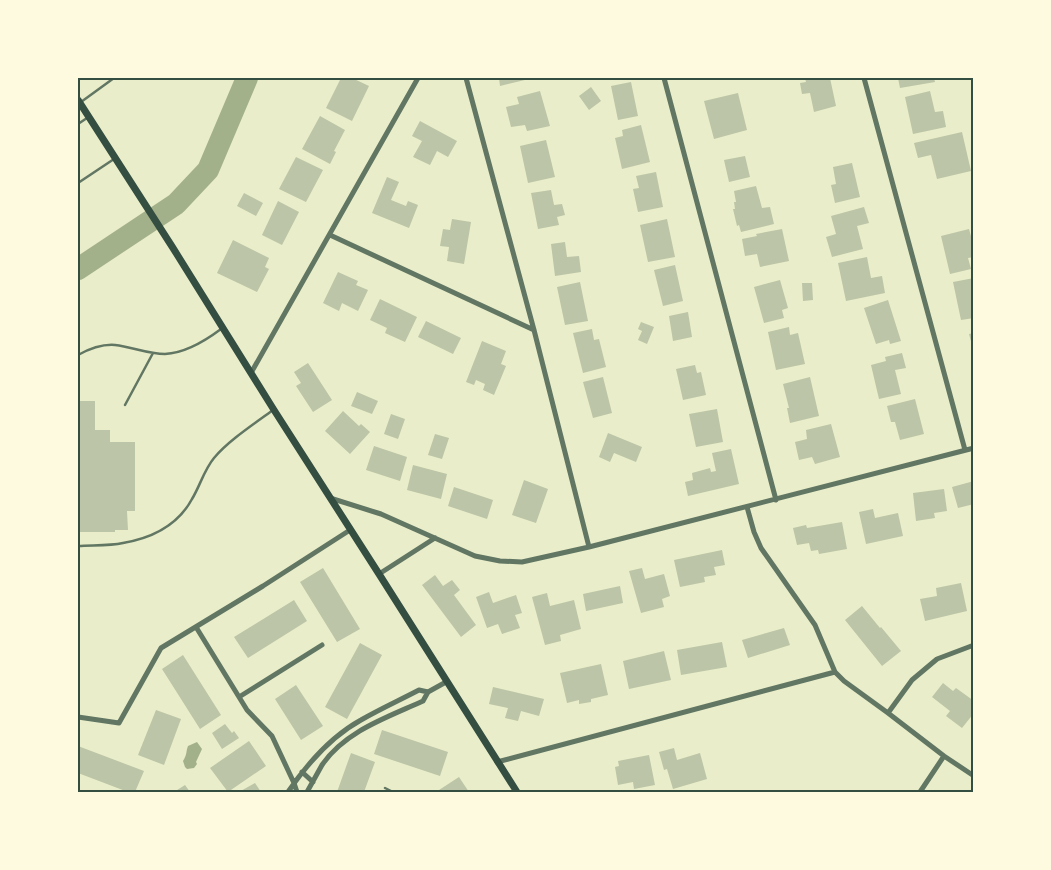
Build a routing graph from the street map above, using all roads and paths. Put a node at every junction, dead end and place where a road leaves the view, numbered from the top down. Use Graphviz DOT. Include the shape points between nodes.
graph roads {
  1 [pos="114,78"];
  2 [pos="418,78"];
  3 [pos="466,78"];
  4 [pos="664,78"];
  5 [pos="864,78"];
  6 [pos="78,101"];
  7 [pos="88,117"];
  8 [pos="78,124"];
  9 [pos="115,158"];
  10 [pos="78,183"];
  11 [pos="330,235"];
  12 [pos="223,328"];
  13 [pos="534,330"];
  14 [pos="153,353"];
  15 [pos="78,354"];
  16 [pos="251,373"];
  17 [pos="125,405"];
  18 [pos="274,410"];
  19 [pos="974,448"];
  20 [pos="965,450"];
  21 [pos="330,498"];
  22 [pos="776,500"];
  23 [pos="747,507"];
  24 [pos="350,530"];
  25 [pos="435,538"];
  26 [pos="78,546"];
  27 [pos="589,547"];
  28 [pos="379,574"];
  29 [pos="196,626"];
  30 [pos="322,645"];
  31 [pos="974,645"];
  32 [pos="835,672"];
  33 [pos="446,682"];
  34 [pos="428,692"];
  35 [pos="239,697"];
  36 [pos="888,713"];
  37 [pos="78,717"];
  38 [pos="944,756"];
  39 [pos="497,762"];
  40 [pos="302,772"];
  41 [pos="974,776"];
  42 [pos="313,782"];
  43 [pos="294,783"];
  44 [pos="385,788"];
  45 [pos="288,792"];
  46 [pos="297,792"];
  47 [pos="308,792"];
  48 [pos="393,792"];
  49 [pos="517,792"];
  50 [pos="920,792"];
  1 -- 6 [label="lane"];
  2 -- 11 [label="street"];
  3 -- 13 [label="street"];
  4 -- 22 [label="street"];
  5 -- 20 [label="street"];
  6 -- 7 [label="main road"];
  7 -- 8 [label="lane"];
  7 -- 9 [label="main road"];
  9 -- 10 [label="lane"];
  9 -- 12 [label="main road"];
  11 -- 13 [label="street"];
  11 -- 16 [label="street"];
  12 -- 14 [label="lane" via="185,350"];
  12 -- 16 [label="main road"];
  13 -- 27 [label="street"];
  14 -- 15 [label="lane" via="114,345 91,348"];
  14 -- 17 [label="lane"];
  16 -- 18 [label="main road"];
  18 -- 21 [label="main road"];
  18 -- 26 [label="lane" via="237,436 214,458 192,500 180,517 166,527 148,537 122,544"];
  19 -- 20 [label="street"];
  20 -- 22 [label="street"];
  21 -- 24 [label="main road"];
  21 -- 25 [label="street" via="381,514"];
  22 -- 23 [label="street"];
  23 -- 27 [label="street"];
  23 -- 32 [label="street" via="762,548 816,625"];
  24 -- 28 [label="main road"];
  24 -- 29 [label="street"];
  25 -- 27 [label="street" via="474,556 500,561 522,562"];
  25 -- 28 [label="street"];
  28 -- 33 [label="main road"];
  29 -- 35 [label="street"];
  29 -- 37 [label="street" via="161,648 119,724"];
  30 -- 35 [label="street"];
  31 -- 36 [label="street" via="936,659 912,680"];
  32 -- 36 [label="street"];
  32 -- 39 [label="street"];
  33 -- 34 [label="street"];
  33 -- 39 [label="main road"];
  34 -- 40 [label="street" via="419,690 359,720 316,755"];
  34 -- 42 [label="street" via="423,701 345,740 323,764"];
  35 -- 43 [label="street" via="272,736"];
  36 -- 38 [label="street"];
  38 -- 41 [label="street"];
  38 -- 50 [label="street"];
  39 -- 49 [label="main road"];
  40 -- 42 [label="street"];
  40 -- 43 [label="street"];
  42 -- 47 [label="street"];
  43 -- 45 [label="street"];
  43 -- 46 [label="street"];
  44 -- 48 [label="lane"];
}
